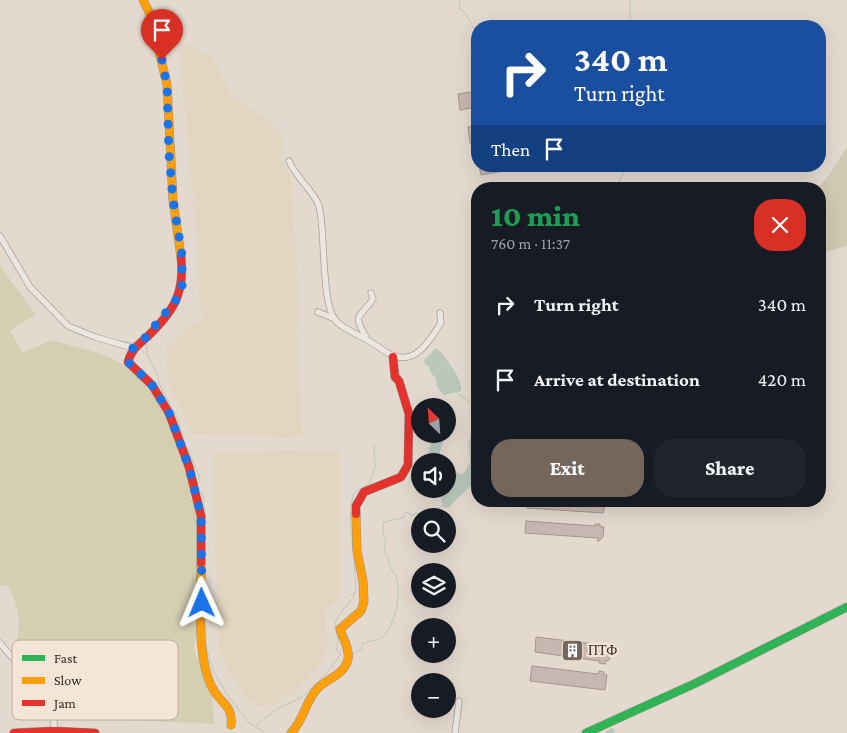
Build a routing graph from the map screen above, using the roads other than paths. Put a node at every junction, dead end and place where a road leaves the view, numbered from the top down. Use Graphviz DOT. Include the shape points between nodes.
graph roads {
  1 [pos="143,0"];
  2 [pos="289,162"];
  3 [pos="0,236"];
  4 [pos="371,293"];
  5 [pos="318,312"];
  6 [pos="440,313"];
  7 [pos="334,319"];
  8 [pos="367,339"];
  9 [pos="133,348"];
  10 [pos="393,357"];
  11 [pos="847,606"];
  12 [pos="0,642"];
  13 [pos="12,655"];
  14 [pos="459,702"];
  15 [pos="55,720"];
  16 [pos="231,724"];
  17 [pos="54,731"];
  18 [pos="295,731"];
  19 [pos="14,733"];
  20 [pos="95,733"];
  21 [pos="455,733"];
  22 [pos="586,733"];
  1 -- 9 [label="street" via="151,16 167,85 173,200 183,276 176,300"];
  2 -- 7 [label="street" via="319,206 324,266"];
  3 -- 9 [label="street" via="30,287 68,326 95,338"];
  4 -- 8 [label="street" via="373,299 360,312 358,321"];
  5 -- 7 [label="street"];
  6 -- 10 [label="street" via="441,323 420,351 403,359"];
  7 -- 8 [label="street"];
  8 -- 10 [label="street"];
  9 -- 16 [label="street" via="128,362 152,385 169,413 200,505 202,652 207,676 230,710"];
  10 -- 18 [label="street" via="395,377 409,414 408,465 401,476 364,492 356,506 357,551 365,592 363,607 340,628 348,655 347,663 314,692"];
  11 -- 22 [label="street" via="696,683"];
  12 -- 13 [label="street"];
  14 -- 21 [label="street"];
  15 -- 17 [label="street"];
  17 -- 19 [label="street"];
  17 -- 20 [label="street"];
}
